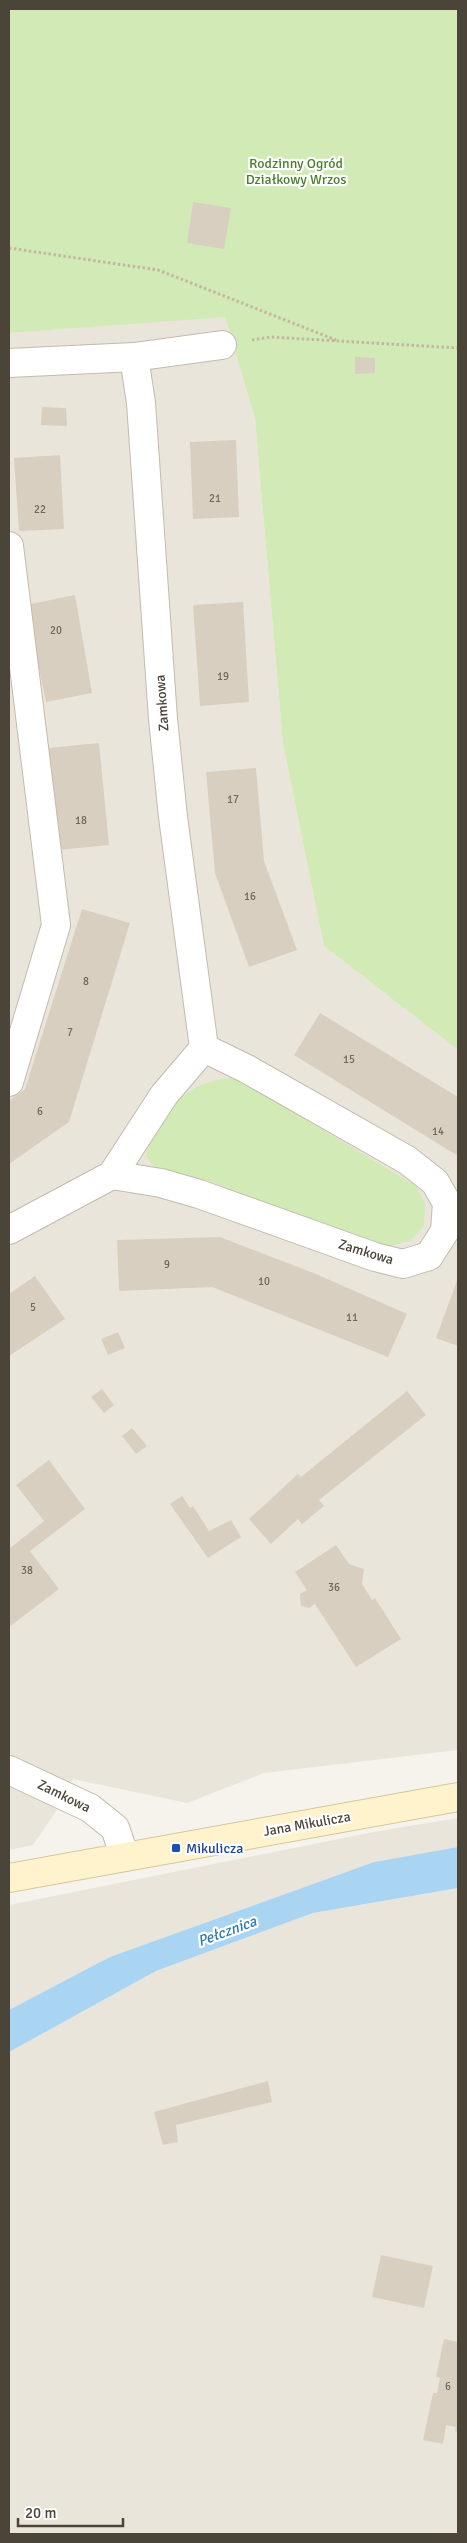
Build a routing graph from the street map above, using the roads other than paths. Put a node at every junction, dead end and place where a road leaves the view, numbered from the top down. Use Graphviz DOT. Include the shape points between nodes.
graph roads {
  1 [pos="222,344"];
  2 [pos="134,358"];
  3 [pos="9,363"];
  4 [pos="9,548"];
  5 [pos="204,1048"];
  6 [pos="9,1082"];
  7 [pos="112,1174"];
  8 [pos="9,1230"];
  9 [pos="9,1770"];
  10 [pos="458,1797"];
  11 [pos="125,1857"];
  12 [pos="9,1878"];
  1 -- 2 [label="street"];
  2 -- 3 [label="street"];
  2 -- 5 [label="street, Zamkowa" via="141,403 162,719"];
  4 -- 6 [label="street" via="56,925"];
  5 -- 7 [label="street" via="164,1095"];
  5 -- 7 [label="street, Zamkowa" via="398,1156 435,1182 447,1203 444,1231 429,1256 403,1264 375,1257 199,1194"];
  7 -- 8 [label="street"];
  9 -- 11 [label="street, Zamkowa" via="90,1808 115,1828"];
  10 -- 11 [label="street, Jana Mikulicza"];
  11 -- 12 [label="street, Jana Mikulicza"];
}
